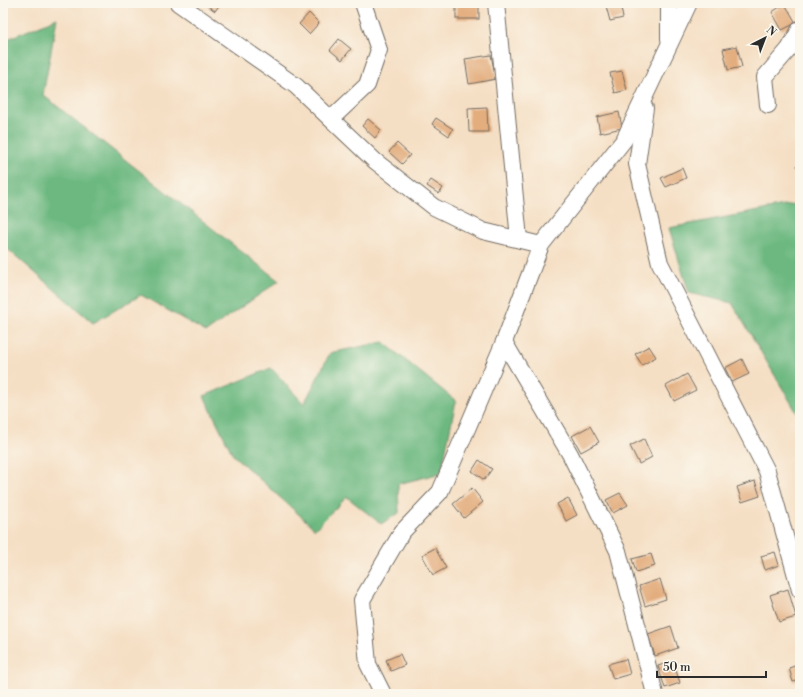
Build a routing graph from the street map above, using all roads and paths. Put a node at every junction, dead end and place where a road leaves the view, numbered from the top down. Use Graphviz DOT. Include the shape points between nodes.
graph roads {
  1 [pos="178,3"];
  2 [pos="363,3"];
  3 [pos="496,3"];
  4 [pos="669,3"];
  5 [pos="689,3"];
  6 [pos="800,29"];
  7 [pos="669,45"];
  8 [pos="647,93"];
  9 [pos="768,105"];
  10 [pos="330,119"];
  11 [pos="519,239"];
  12 [pos="541,245"];
  13 [pos="504,342"];
  14 [pos="800,590"];
  15 [pos="383,694"];
  16 [pos="655,694"];
  1 -- 10 [label="street" via="296,86"];
  2 -- 10 [label="street" via="379,50 368,85"];
  3 -- 11 [label="street"];
  4 -- 7 [label="street"];
  5 -- 7 [label="street"];
  6 -- 9 [label="street" via="789,50 766,77"];
  7 -- 8 [label="street"];
  8 -- 12 [label="street" via="624,140"];
  8 -- 14 [label="street" via="637,164 660,263 767,471"];
  10 -- 11 [label="street" via="375,161 434,207 483,231"];
  11 -- 12 [label="street"];
  12 -- 13 [label="street"];
  13 -- 15 [label="street" via="440,492 402,532 362,600 368,664"];
  13 -- 16 [label="street" via="570,454 618,551"];
}
